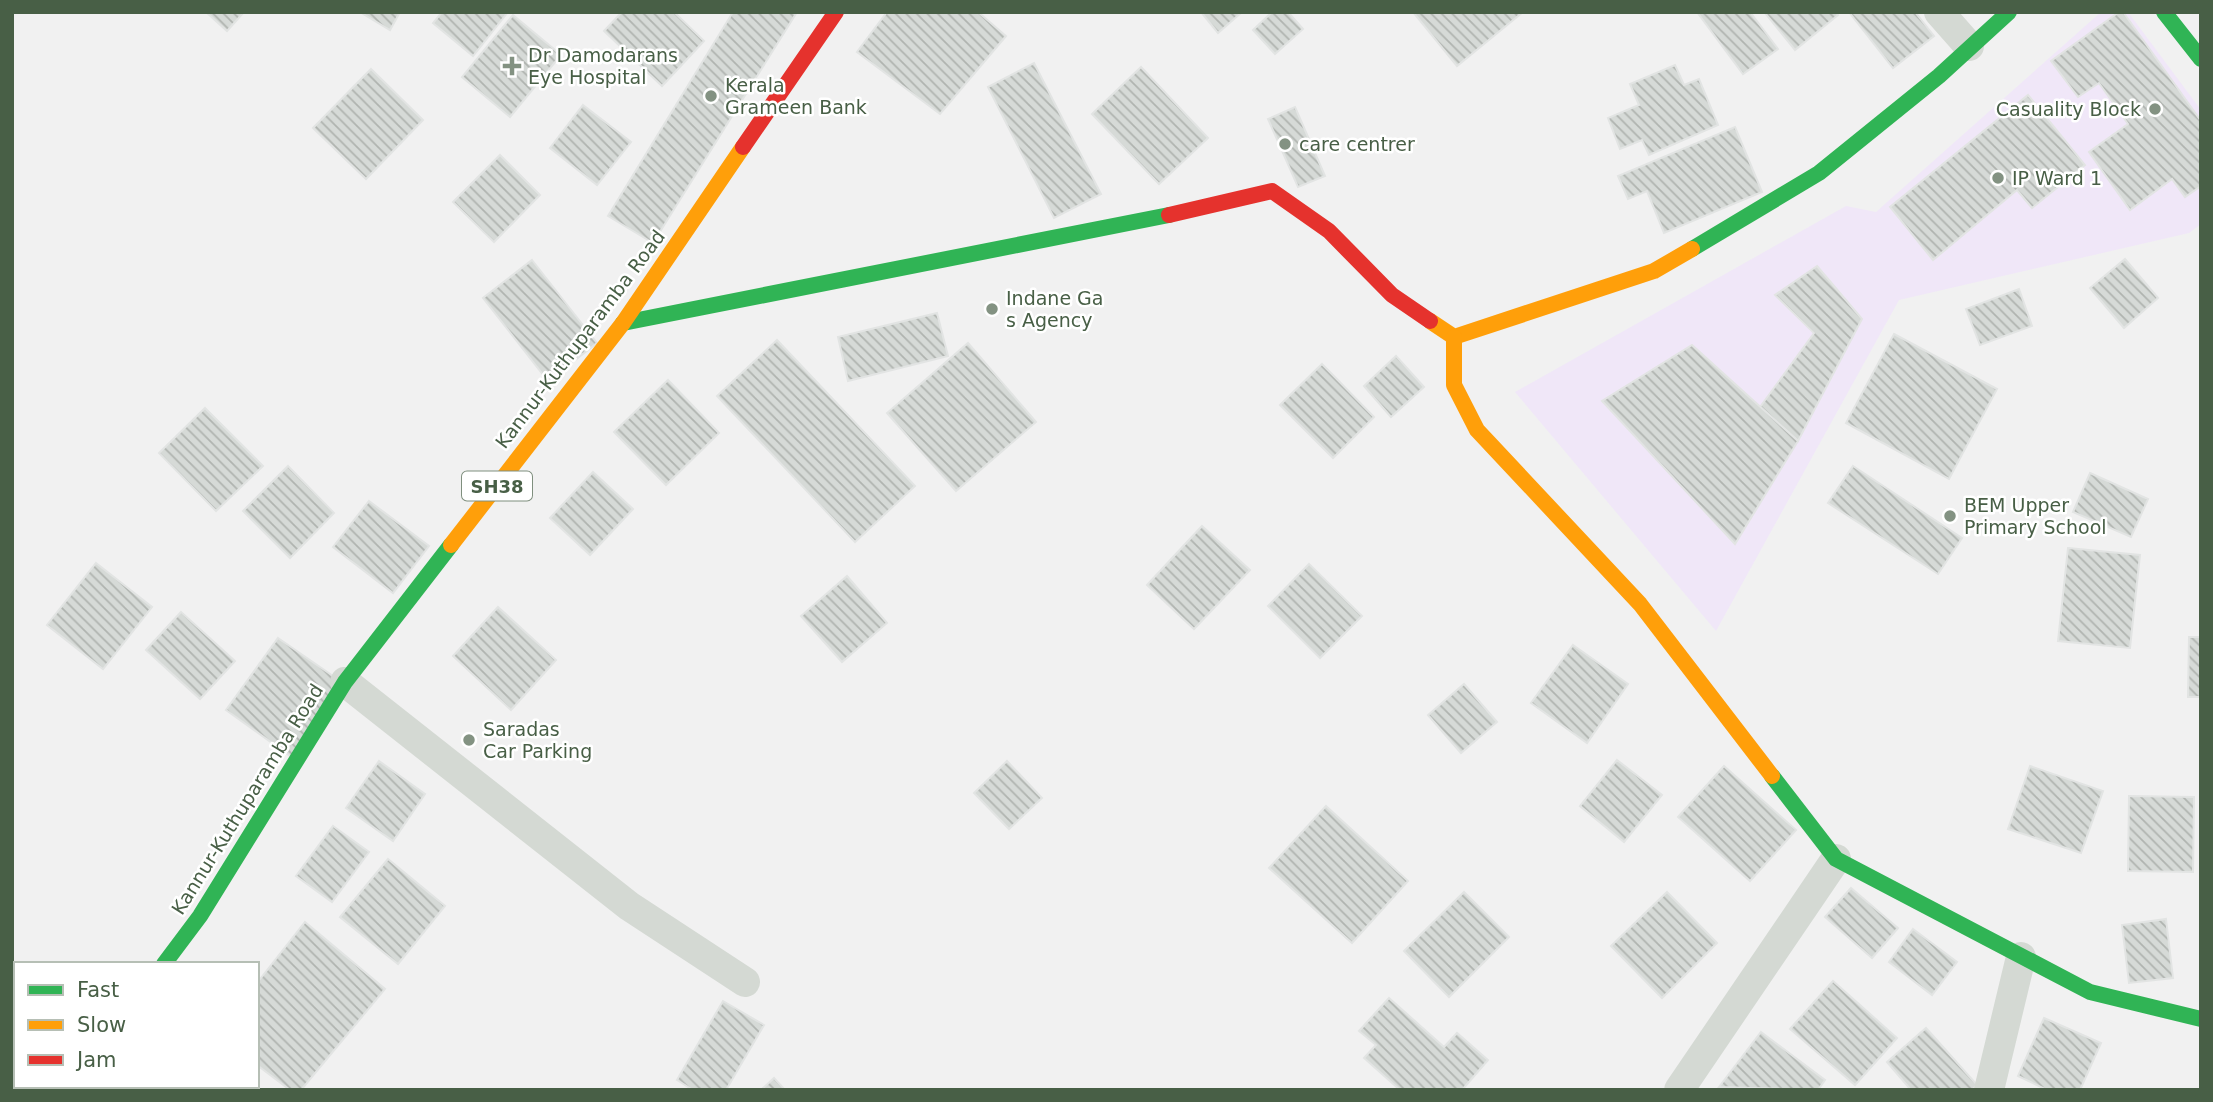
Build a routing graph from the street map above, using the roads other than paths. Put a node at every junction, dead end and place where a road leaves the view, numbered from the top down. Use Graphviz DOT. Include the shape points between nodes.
graph roads {
  1 [pos="836,12"];
  2 [pos="1939,12"];
  3 [pos="2009,12"];
  4 [pos="2164,12"];
  5 [pos="1969,46"];
  6 [pos="2201,60"];
  7 [pos="623,323"];
  8 [pos="1454,337"];
  9 [pos="345,682"];
  10 [pos="1836,859"];
  11 [pos="2021,957"];
  12 [pos="166,962"];
  13 [pos="745,982"];
  14 [pos="2201,1019"];
  15 [pos="1679,1090"];
  16 [pos="1989,1090"];
  1 -- 7 [label="street, Kannur-Kuthuparamba Road / SH38"];
  2 -- 5 [label="street"];
  3 -- 5 [label="street"];
  4 -- 6 [label="street"];
  5 -- 8 [label="street" via="1819,173 1654,271"];
  7 -- 8 [label="street" via="1098,231 1272,191 1329,231 1392,295"];
  7 -- 9 [label="street, Kannur-Kuthuparamba Road / SH38"];
  8 -- 10 [label="street" via="1454,385 1477,430 1640,604"];
  9 -- 12 [label="street, Kannur-Kuthuparamba Road / SH38" via="200,916"];
  9 -- 13 [label="street" via="629,906"];
  10 -- 11 [label="street"];
  10 -- 15 [label="street"];
  11 -- 14 [label="street" via="2090,992"];
  11 -- 16 [label="street"];
}
